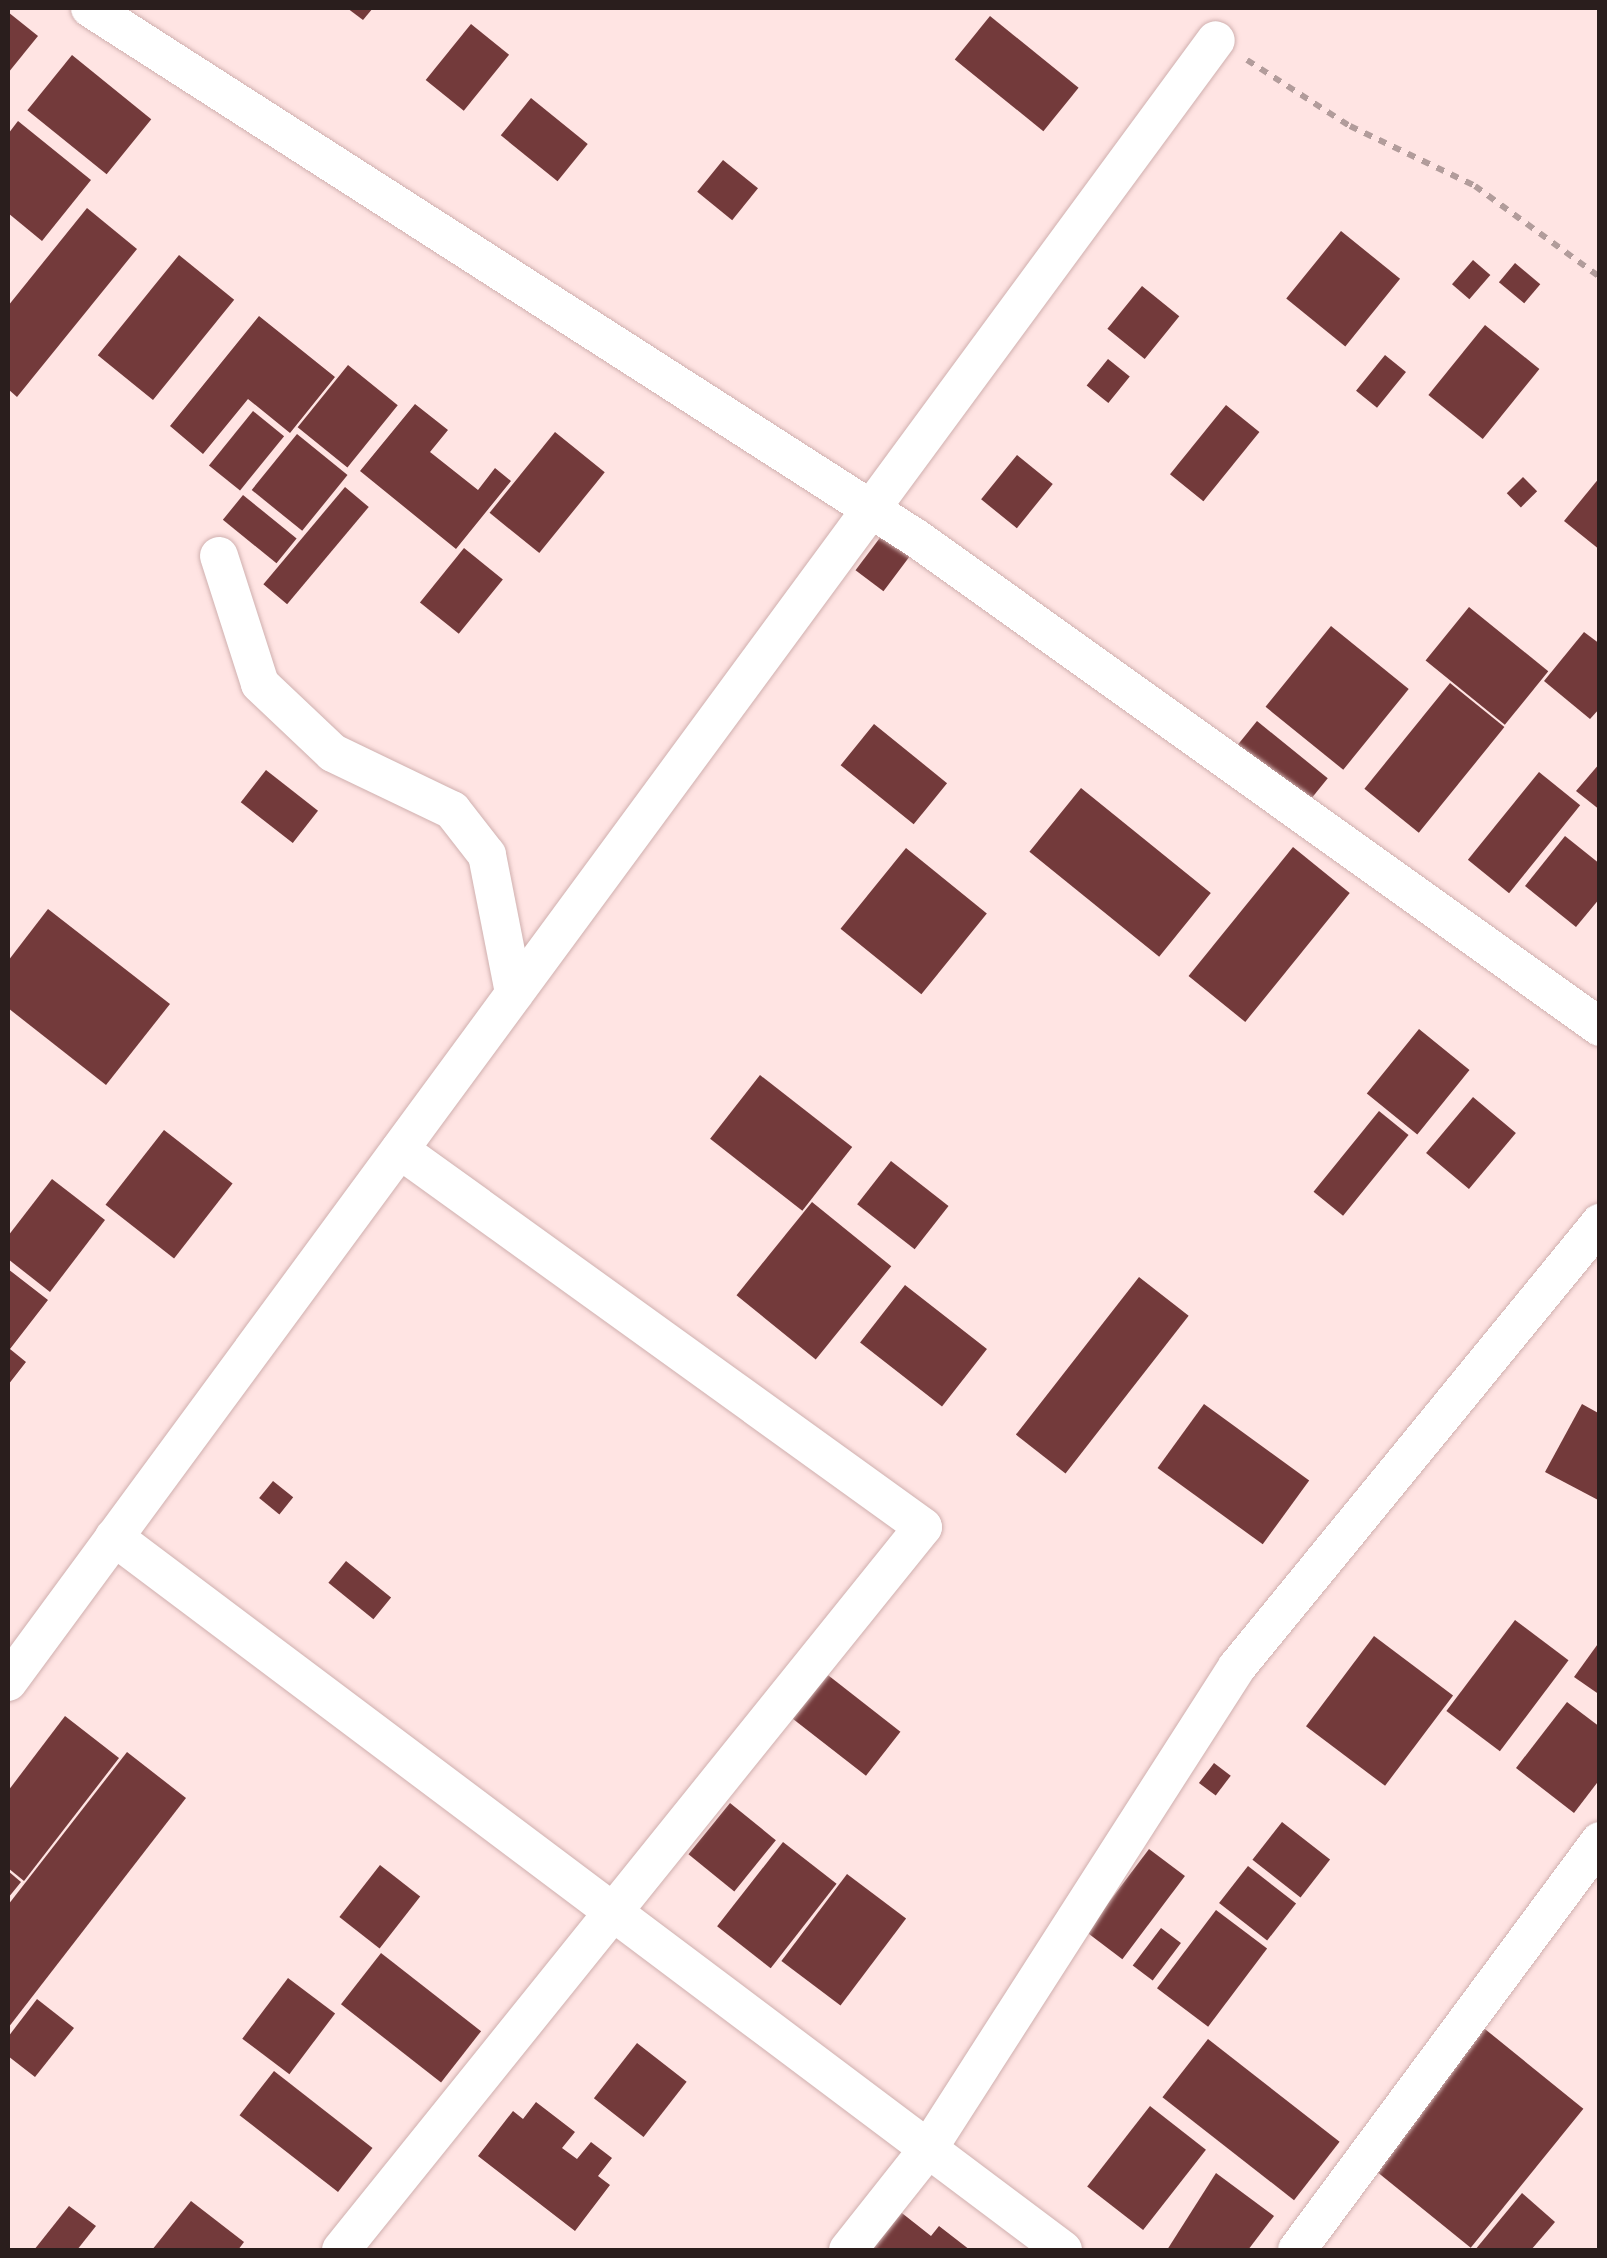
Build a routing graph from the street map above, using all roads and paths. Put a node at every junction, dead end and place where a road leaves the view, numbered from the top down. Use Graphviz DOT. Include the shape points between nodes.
graph roads {
  1 [pos="90,8"];
  2 [pos="1216,40"];
  3 [pos="1600,277"];
  4 [pos="868,512"];
  5 [pos="219,556"];
  6 [pos="514,993"];
  7 [pos="1600,1027"];
  8 [pos="400,1150"];
  9 [pos="1600,1223"];
  10 [pos="114,1537"];
  11 [pos="8,1682"];
  12 [pos="1600,1841"];
  13 [pos="610,1911"];
  14 [pos="928,2149"];
  15 [pos="340,2250"];
  16 [pos="848,2250"];
  17 [pos="1063,2250"];
  18 [pos="1298,2250"];
  1 -- 4 [label="street"];
  2 -- 3 [label="path" via="1350,126 1475,186"];
  2 -- 4 [label="street"];
  4 -- 6 [label="street"];
  4 -- 7 [label="street"];
  5 -- 6 [label="street" via="260,684 333,753 452,810 487,854"];
  6 -- 8 [label="street"];
  8 -- 10 [label="street"];
  8 -- 13 [label="street" via="923,1527"];
  9 -- 14 [label="street" via="1238,1667"];
  10 -- 11 [label="street"];
  10 -- 13 [label="street"];
  12 -- 18 [label="street"];
  13 -- 14 [label="street"];
  13 -- 15 [label="street"];
  14 -- 16 [label="street"];
  14 -- 17 [label="street"];
}
